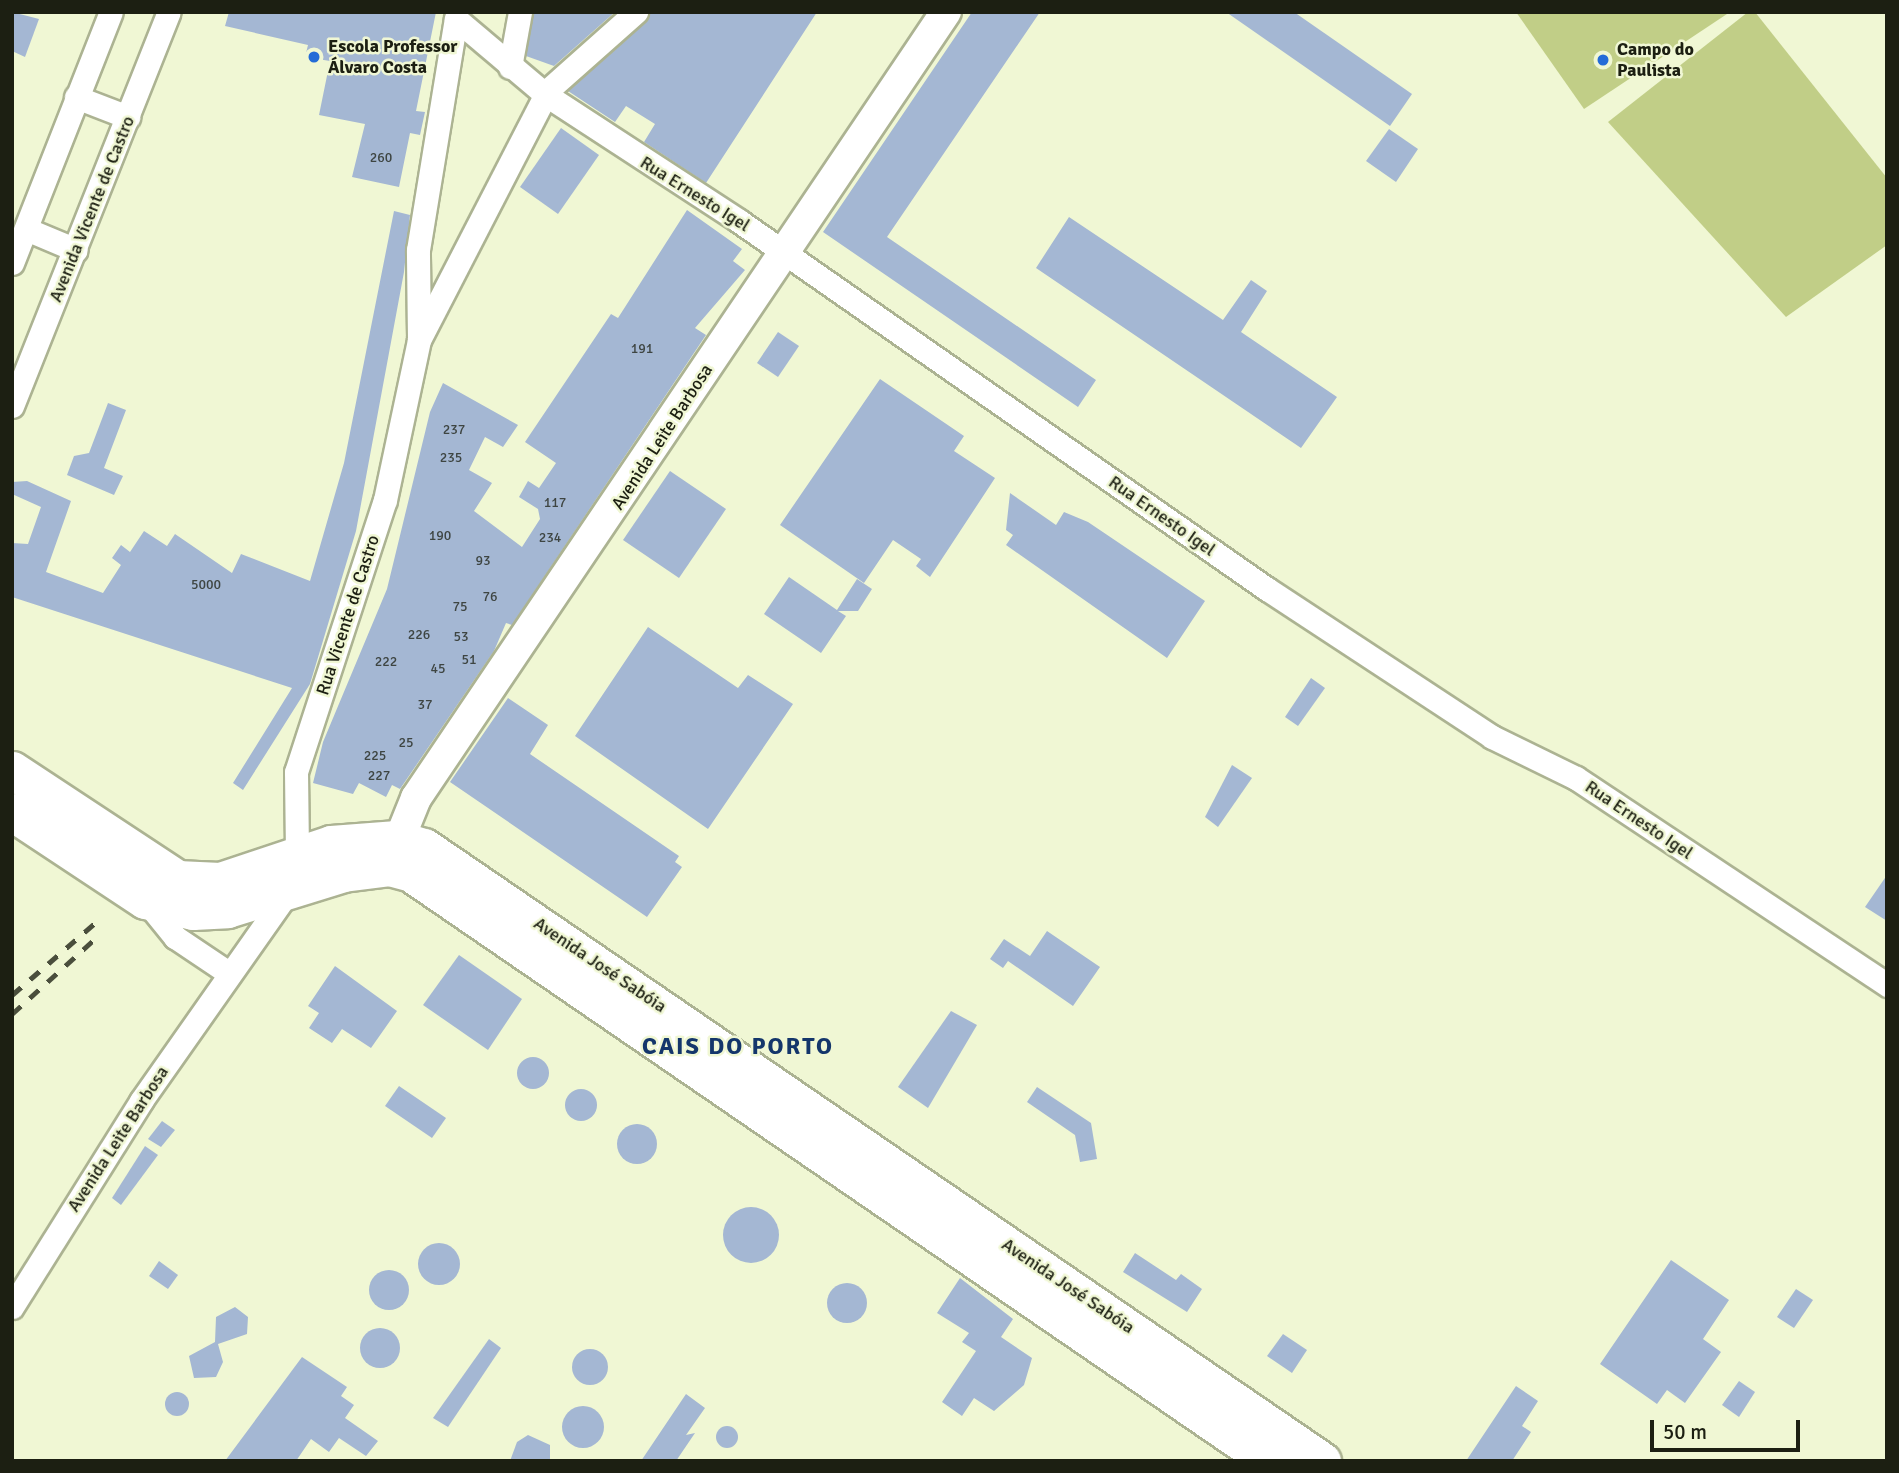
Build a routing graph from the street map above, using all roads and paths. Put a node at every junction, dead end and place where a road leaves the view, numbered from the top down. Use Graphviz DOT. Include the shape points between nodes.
graph roads {
  1 [pos="111,12"];
  2 [pos="169,12"];
  3 [pos="520,12"];
  4 [pos="636,12"];
  5 [pos="947,12"];
  6 [pos="456,19"];
  7 [pos="510,67"];
  8 [pos="546,94"];
  9 [pos="76,97"];
  10 [pos="128,117"];
  11 [pos="26,229"];
  12 [pos="76,250"];
  13 [pos="785,252"];
  14 [pos="12,263"];
  15 [pos="419,341"];
  16 [pos="14,398"];
  17 [pos="12,770"];
  18 [pos="12,812"];
  19 [pos="297,853"];
  20 [pos="393,853"];
  21 [pos="290,889"];
  22 [pos="145,900"];
  23 [pos="230,974"];
  24 [pos="1887,985"];
  25 [pos="12,1307"];
  26 [pos="1269,1461"];
  27 [pos="1322,1461"];
  1 -- 9 [label="street"];
  2 -- 10 [label="street, Avenida Vicente de Castro"];
  3 -- 7 [label="street"];
  4 -- 8 [label="street"];
  5 -- 13 [label="street, Avenida Leite Barbosa"];
  6 -- 7 [label="street, Rua Ernesto Igel"];
  6 -- 15 [label="street, Rua Vicente de Castro" via="418,250"];
  7 -- 8 [label="street, Rua Ernesto Igel"];
  8 -- 13 [label="street, Rua Ernesto Igel"];
  8 -- 15 [label="street, Rua Vicente de Castro"];
  9 -- 10 [label="street"];
  9 -- 11 [label="street"];
  10 -- 12 [label="street, Avenida Vicente de Castro"];
  11 -- 12 [label="street"];
  11 -- 14 [label="street"];
  12 -- 16 [label="street, Avenida Vicente de Castro"];
  13 -- 20 [label="street, Avenida Leite Barbosa" via="416,798"];
  13 -- 24 [label="street, Rua Ernesto Igel" via="1267,589 1492,737 1576,778"];
  15 -- 19 [label="street, Rua Vicente de Castro" via="385,500 296,772"];
  17 -- 19 [label="main road, Avenida José Sabóia" via="177,879 220,881"];
  18 -- 22 [label="main road"];
  19 -- 20 [label="main road, Avenida José Sabóia"];
  19 -- 21 [label="street, Rua Vicente de Castro"];
  20 -- 21 [label="main road"];
  20 -- 26 [label="main road, Avenida José Sabóia"];
  20 -- 27 [label="main road, Avenida José Sabóia" via="424,847 477,881"];
  21 -- 22 [label="main road" via="227,909 193,911"];
  21 -- 23 [label="street, Avenida Leite Barbosa"];
  22 -- 23 [label="street" via="175,937"];
  23 -- 25 [label="street, Avenida Leite Barbosa"];
}
